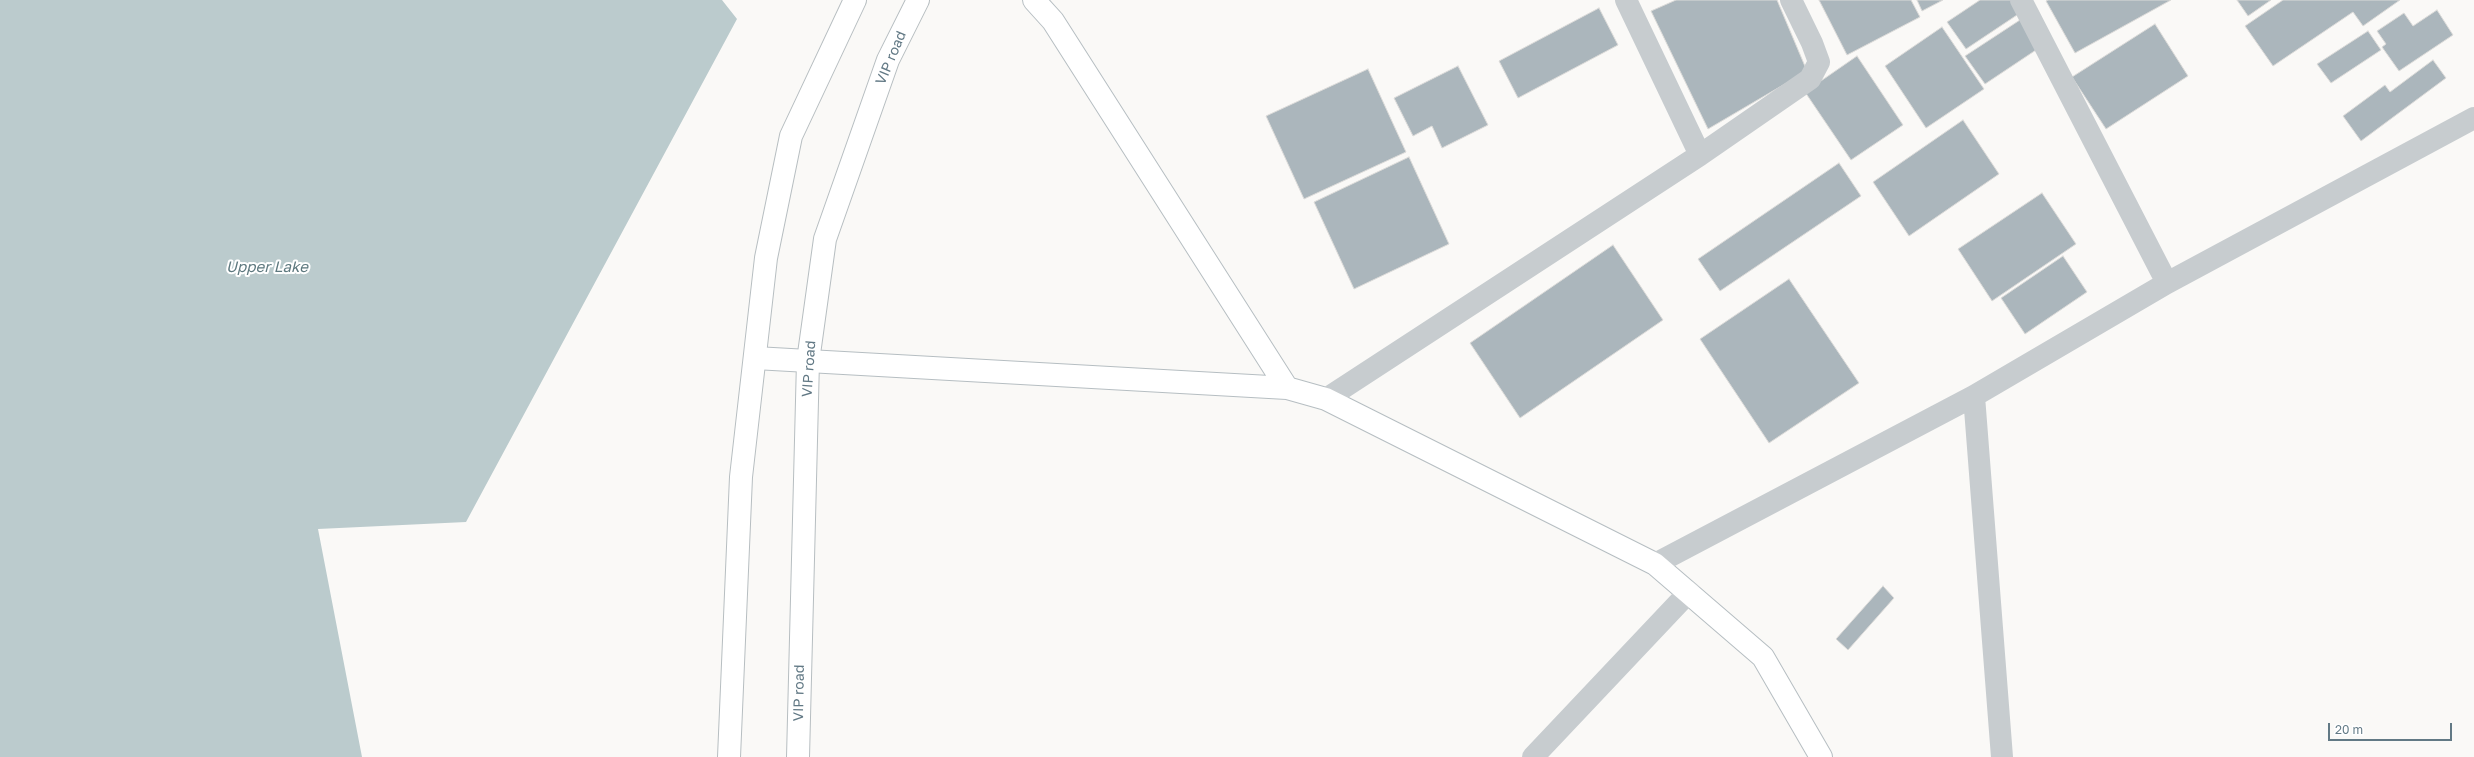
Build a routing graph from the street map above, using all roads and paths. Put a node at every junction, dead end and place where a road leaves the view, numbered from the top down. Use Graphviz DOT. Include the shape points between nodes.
graph roads {
  1 [pos="855,0"];
  2 [pos="918,0"];
  3 [pos="1034,0"];
  4 [pos="1626,0"];
  5 [pos="1791,0"];
  6 [pos="2021,0"];
  7 [pos="2474,118"];
  8 [pos="1700,155"];
  9 [pos="2167,283"];
  10 [pos="755,358"];
  11 [pos="808,362"];
  12 [pos="1287,388"];
  13 [pos="1974,396"];
  14 [pos="1326,399"];
  15 [pos="1655,564"];
  16 [pos="1689,592"];
  17 [pos="729,757"];
  18 [pos="798,757"];
  19 [pos="1533,757"];
  20 [pos="1821,757"];
  21 [pos="2002,757"];
  1 -- 10 [label="street" via="791,136 766,258"];
  2 -- 11 [label="street, VIP road" via="888,60 824,239"];
  3 -- 12 [label="street" via="1053,21"];
  4 -- 8 [label="street"];
  5 -- 8 [label="street" via="1818,62 1810,79"];
  6 -- 9 [label="street"];
  7 -- 9 [label="street"];
  8 -- 14 [label="street"];
  9 -- 13 [label="street"];
  10 -- 11 [label="street"];
  10 -- 17 [label="street" via="741,477"];
  11 -- 12 [label="street"];
  11 -- 18 [label="street, VIP road"];
  12 -- 14 [label="street"];
  13 -- 15 [label="street"];
  13 -- 21 [label="street"];
  14 -- 15 [label="street"];
  15 -- 16 [label="street"];
  16 -- 19 [label="street"];
  16 -- 20 [label="street" via="1763,657"];
}
